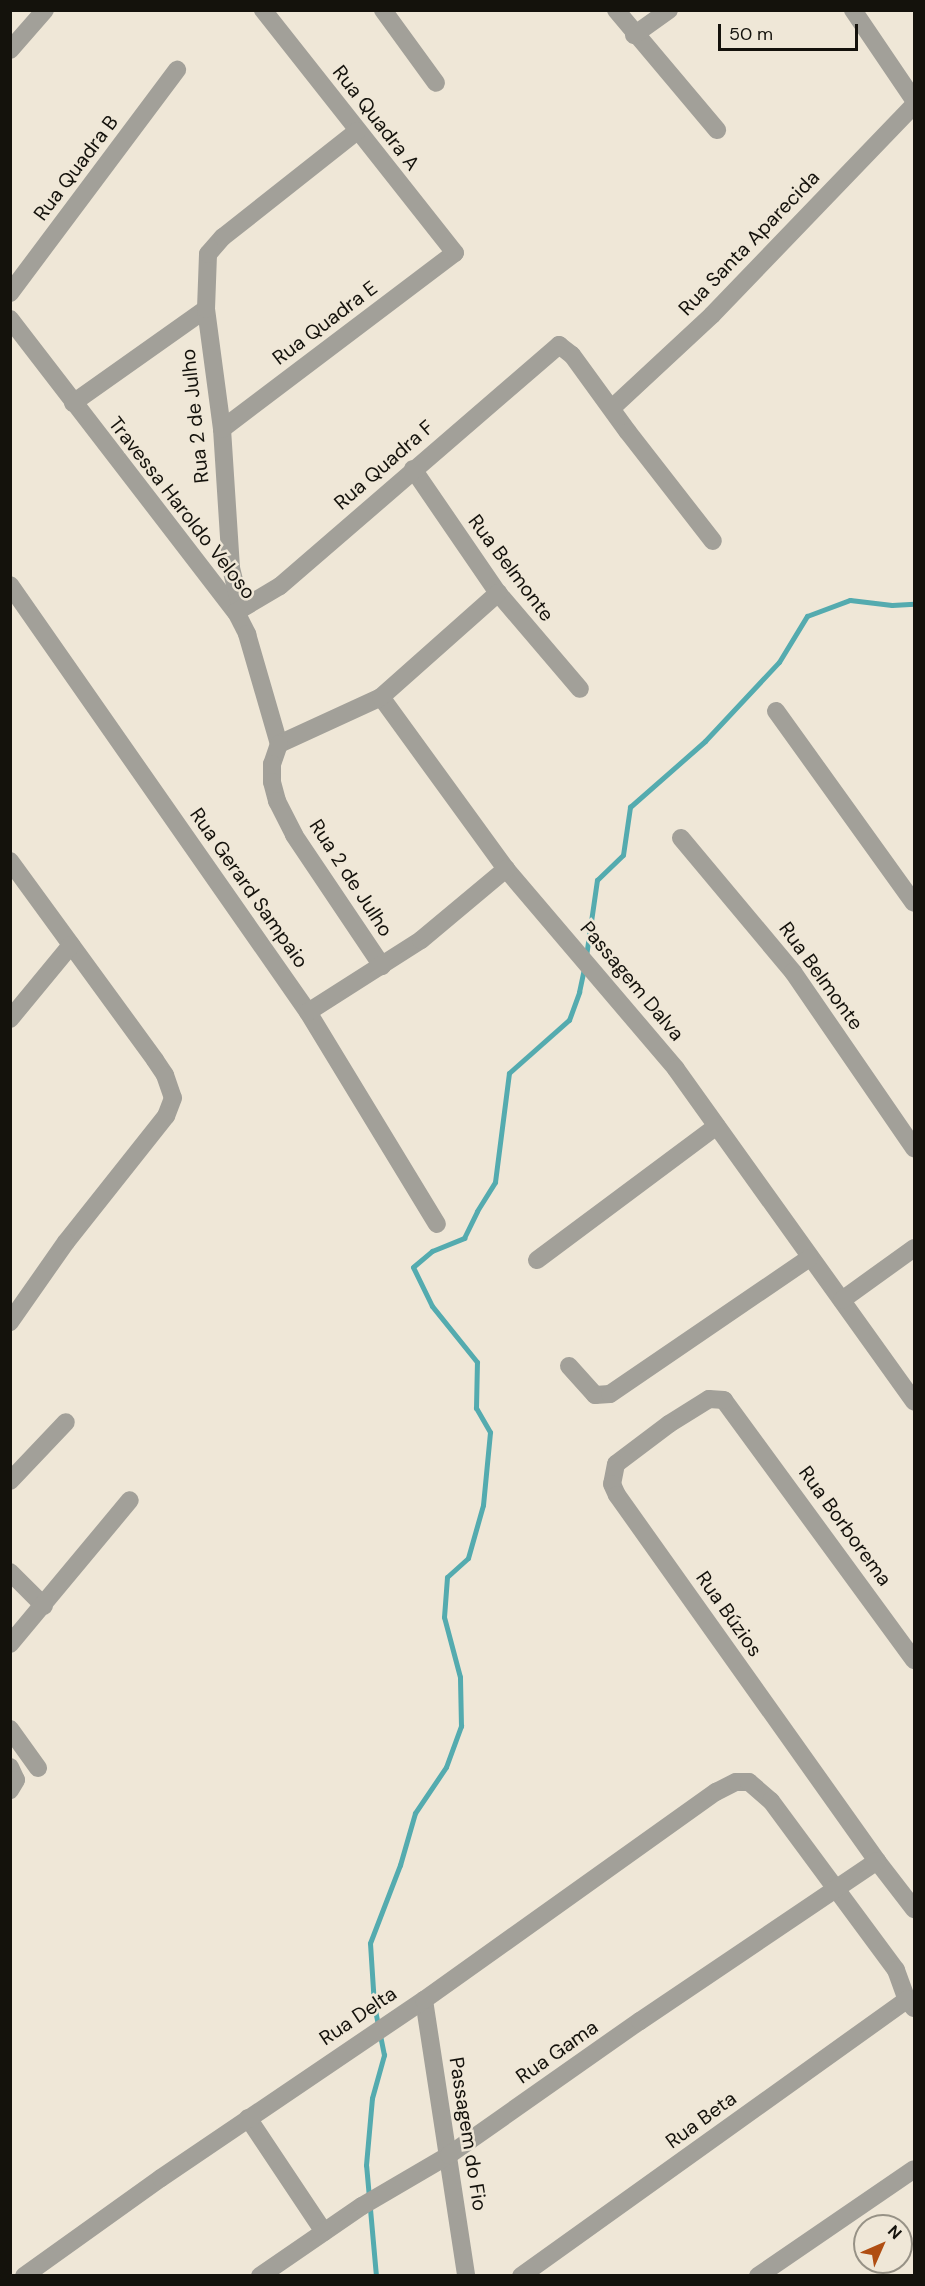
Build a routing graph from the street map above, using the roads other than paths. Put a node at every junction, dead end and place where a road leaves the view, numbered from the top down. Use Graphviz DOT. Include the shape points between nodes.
graph roads {
  1 [pos="45,10"];
  2 [pos="263,10"];
  3 [pos="383,10"];
  4 [pos="616,10"];
  5 [pos="669,10"];
  6 [pos="853,10"];
  7 [pos="634,35"];
  8 [pos="10,50"];
  9 [pos="177,70"];
  10 [pos="436,83"];
  11 [pos="915,100"];
  12 [pos="915,105"];
  13 [pos="717,130"];
  14 [pos="357,131"];
  15 [pos="455,253"];
  16 [pos="10,293"];
  17 [pos="206,309"];
  18 [pos="10,319"];
  19 [pos="73,403"];
  20 [pos="612,408"];
  21 [pos="222,429"];
  22 [pos="412,469"];
  23 [pos="713,541"];
  24 [pos="10,585"];
  25 [pos="498,593"];
  26 [pos="239,610"];
  27 [pos="580,689"];
  28 [pos="381,698"];
  29 [pos="776,711"];
  30 [pos="279,744"];
  31 [pos="681,838"];
  32 [pos="10,861"];
  33 [pos="506,869"];
  34 [pos="915,903"];
  35 [pos="71,945"];
  36 [pos="382,966"];
  37 [pos="308,1012"];
  38 [pos="10,1019"];
  39 [pos="717,1126"];
  40 [pos="915,1148"];
  41 [pos="437,1224"];
  42 [pos="915,1248"];
  43 [pos="809,1258"];
  44 [pos="537,1260"];
  45 [pos="842,1300"];
  46 [pos="10,1322"];
  47 [pos="569,1366"];
  48 [pos="915,1402"];
  49 [pos="740,1419"];
  50 [pos="66,1422"];
  51 [pos="10,1481"];
  52 [pos="130,1500"];
  53 [pos="10,1572"];
  54 [pos="44,1605"];
  55 [pos="10,1644"];
  56 [pos="915,1660"];
  57 [pos="10,1729"];
  58 [pos="10,1767"];
  59 [pos="38,1768"];
  60 [pos="10,1790"];
  61 [pos="877,1861"];
  62 [pos="837,1888"];
  63 [pos="915,1909"];
  64 [pos="424,2000"];
  65 [pos="911,2004"];
  66 [pos="248,2118"];
  67 [pos="449,2155"];
  68 [pos="915,2169"];
  69 [pos="324,2232"];
  70 [pos="24,2276"];
  71 [pos="260,2276"];
  72 [pos="466,2276"];
  73 [pos="521,2276"];
  74 [pos="758,2276"];
  1 -- 8 [label="street"];
  2 -- 14 [label="street, Rua Quadra A"];
  3 -- 10 [label="street"];
  4 -- 7 [label="street"];
  5 -- 7 [label="street"];
  6 -- 11 [label="street"];
  7 -- 13 [label="street"];
  9 -- 16 [label="street, Rua Quadra B"];
  12 -- 20 [label="street, Rua Santa Aparecida" via="712,315"];
  14 -- 15 [label="street, Rua Quadra A"];
  14 -- 17 [label="street, Rua 2 de Julho" via="223,237 208,254"];
  15 -- 21 [label="street, Rua Quadra E"];
  17 -- 19 [label="street"];
  17 -- 21 [label="street, Rua 2 de Julho"];
  18 -- 19 [label="street, Travessa Haroldo Veloso"];
  19 -- 26 [label="street, Travessa Haroldo Veloso"];
  20 -- 22 [label="street, Rua Quadra F" via="572,355 559,345"];
  20 -- 23 [label="street"];
  21 -- 26 [label="street, Rua 2 de Julho" via="231,568"];
  22 -- 25 [label="street, Rua Belmonte"];
  22 -- 26 [label="street, Rua Quadra F" via="280,586"];
  24 -- 37 [label="street, Rua Gerard Sampaio"];
  25 -- 27 [label="street, Rua Belmonte"];
  25 -- 28 [label="street"];
  26 -- 30 [label="street, Travessa Haroldo Veloso"];
  28 -- 30 [label="street"];
  28 -- 33 [label="street, Passagem Dalva"];
  29 -- 34 [label="street"];
  30 -- 36 [label="street, Rua 2 de Julho" via="272,764 277,801 294,835"];
  31 -- 40 [label="street, Rua Belmonte" via="793,972"];
  32 -- 35 [label="street"];
  33 -- 36 [label="street, Rua 2 de Julho" via="421,940"];
  33 -- 39 [label="street, Passagem Dalva" via="652,1039"];
  35 -- 38 [label="street"];
  35 -- 46 [label="street" via="165,1075 173,1098 166,1116 66,1242"];
  36 -- 37 [label="street, Rua 2 de Julho"];
  37 -- 41 [label="street, Rua Gerard Sampaio"];
  39 -- 43 [label="street, Passagem Dalva"];
  39 -- 44 [label="street"];
  42 -- 45 [label="street"];
  43 -- 45 [label="street, Passagem Dalva"];
  43 -- 47 [label="street" via="610,1395 595,1395"];
  45 -- 48 [label="street, Passagem Dalva"];
  49 -- 56 [label="street, Rua Borborema"];
  49 -- 61 [label="street, Rua Búzios" via="724,1400 709,1399 622,1457 612,1474 612,1484"];
  50 -- 51 [label="street"];
  52 -- 54 [label="street"];
  53 -- 54 [label="street"];
  54 -- 55 [label="street"];
  57 -- 59 [label="street"];
  58 -- 60 [label="street" via="16,1779"];
  61 -- 62 [label="street, Rua Gama"];
  61 -- 63 [label="street, Rua Búzios"];
  62 -- 64 [label="street, Rua Delta" via="771,1801 756,1786 741,1780 716,1792"];
  62 -- 65 [label="street, Rua Delta" via="896,1970"];
  62 -- 67 [label="street, Rua Gama"];
  64 -- 66 [label="street, Rua Delta"];
  64 -- 67 [label="street, Passagem do Fio"];
  65 -- 73 [label="street, Rua Beta"];
  66 -- 69 [label="street"];
  66 -- 70 [label="street, Rua Delta"];
  67 -- 69 [label="street, Rua Gama"];
  67 -- 72 [label="street, Passagem do Fio"];
  68 -- 74 [label="street"];
  69 -- 71 [label="street, Rua Gama"];
}
